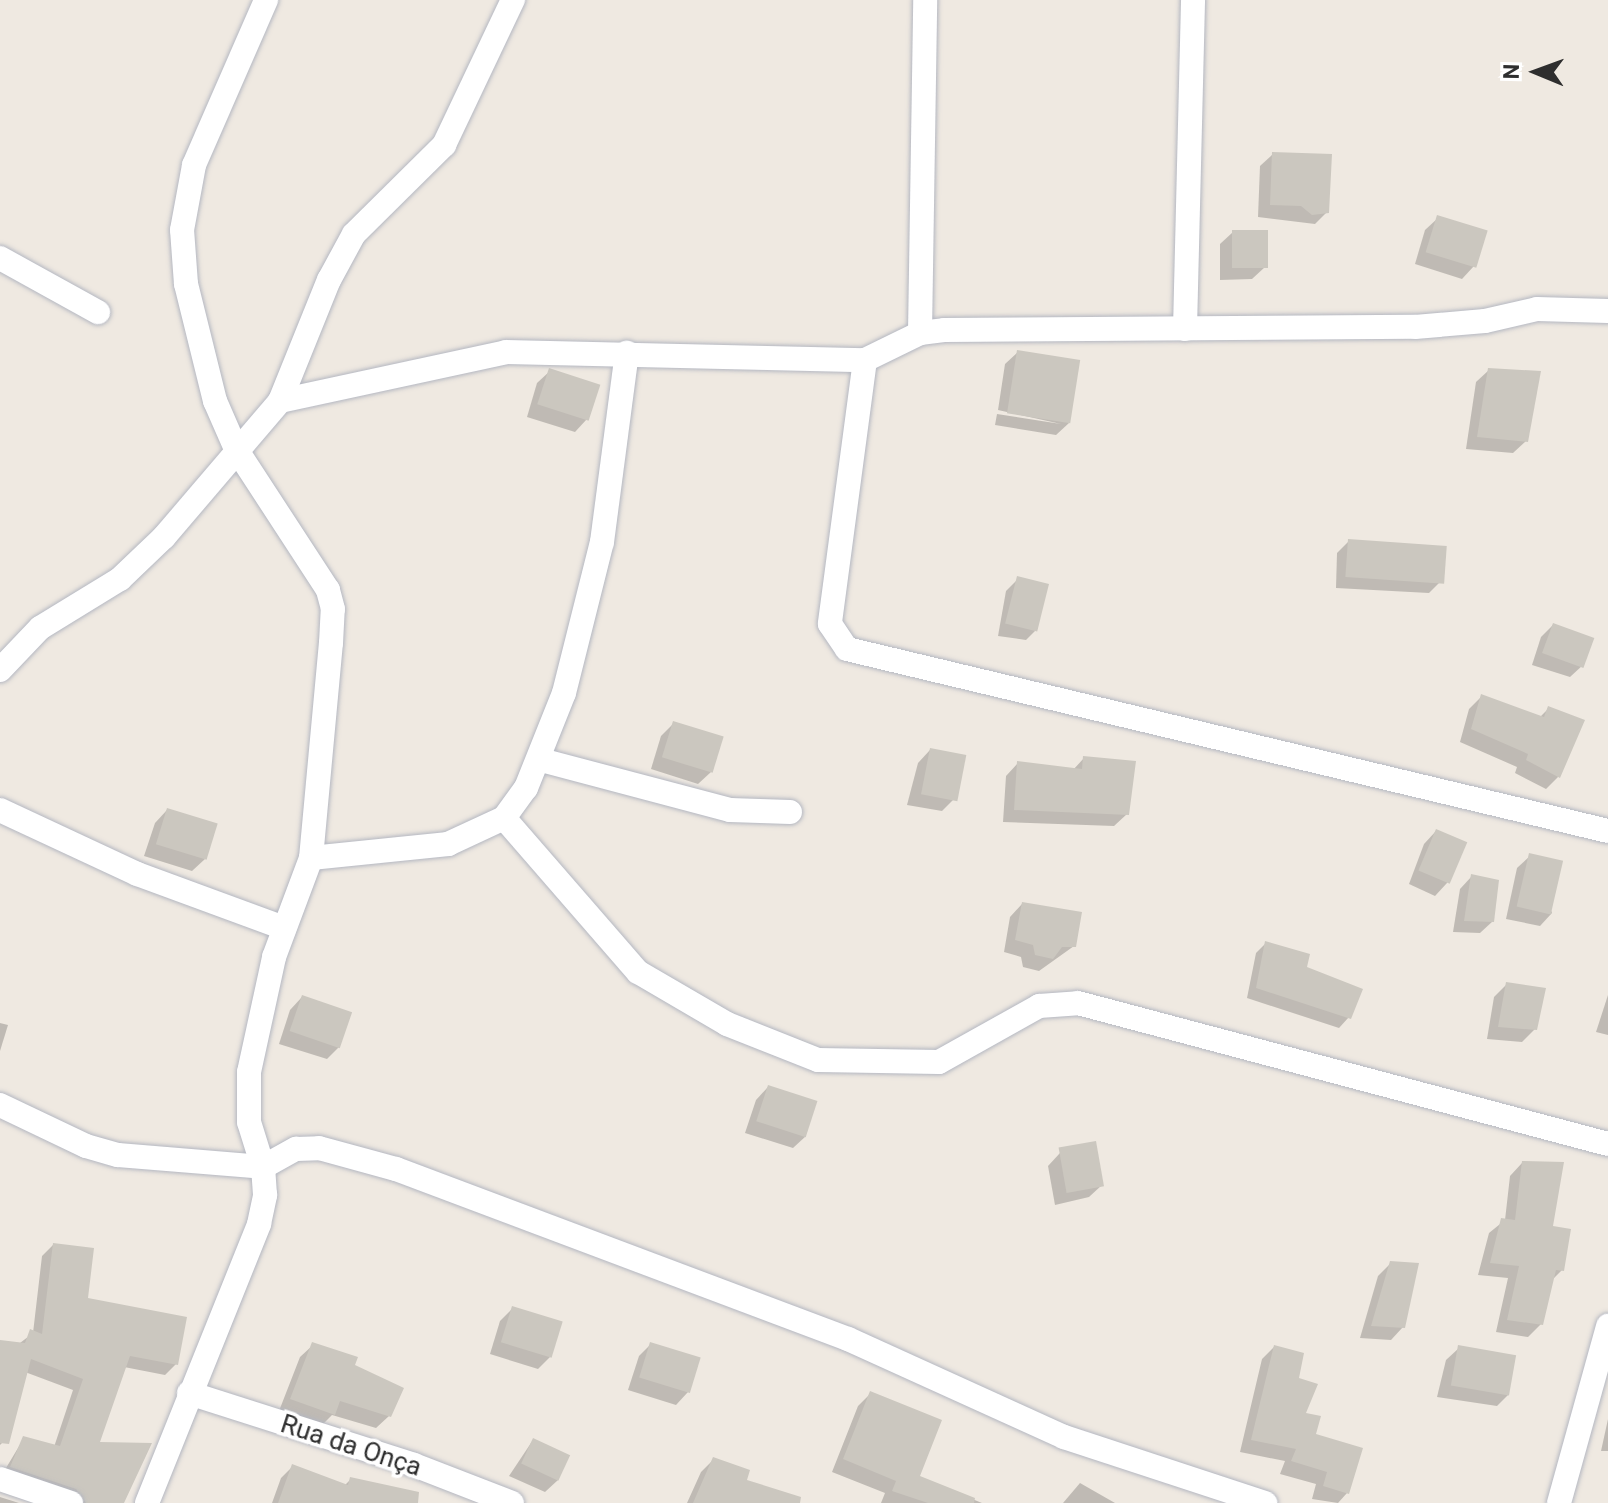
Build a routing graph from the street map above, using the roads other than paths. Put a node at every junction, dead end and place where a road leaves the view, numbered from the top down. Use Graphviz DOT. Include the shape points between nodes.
graph roads {
  1 [pos="266,0"];
  2 [pos="513,0"];
  3 [pos="925,0"];
  4 [pos="1193,0"];
  5 [pos="0,258"];
  6 [pos="1608,311"];
  7 [pos="98,312"];
  8 [pos="1185,329"];
  9 [pos="920,333"];
  10 [pos="627,353"];
  11 [pos="865,360"];
  12 [pos="280,401"];
  13 [pos="236,449"];
  14 [pos="0,670"];
  15 [pos="541,760"];
  16 [pos="0,810"];
  17 [pos="790,812"];
  18 [pos="504,818"];
  19 [pos="1608,831"];
  20 [pos="311,858"];
  21 [pos="284,928"];
  22 [pos="0,1105"];
  23 [pos="1608,1144"];
  24 [pos="263,1167"];
  25 [pos="1608,1326"];
  26 [pos="189,1393"];
  27 [pos="0,1479"];
  28 [pos="71,1503"];
  29 [pos="147,1503"];
  30 [pos="512,1503"];
  31 [pos="1265,1503"];
  32 [pos="1559,1503"];
  1 -- 13 [label="street" via="194,165 182,230 195,322 215,401"];
  2 -- 12 [label="street" via="444,145 354,234 329,280"];
  3 -- 9 [label="street"];
  4 -- 8 [label="street"];
  5 -- 7 [label="street"];
  6 -- 8 [label="street" via="1537,309 1485,321 1415,327"];
  8 -- 9 [label="street"];
  9 -- 11 [label="street"];
  10 -- 11 [label="street"];
  10 -- 12 [label="street" via="506,352"];
  10 -- 15 [label="street" via="602,542"];
  11 -- 19 [label="street" via="830,624 847,649"];
  12 -- 13 [label="street"];
  13 -- 14 [label="street" via="164,537 120,579 40,628"];
  13 -- 20 [label="street" via="318,570 333,609"];
  15 -- 17 [label="street" via="730,810"];
  15 -- 18 [label="street"];
  16 -- 21 [label="street" via="137,874"];
  18 -- 20 [label="street" via="448,844"];
  18 -- 23 [label="street" via="638,972 727,1024 818,1060 939,1062 1039,1006 1078,1003"];
  20 -- 21 [label="street"];
  21 -- 24 [label="street" via="256,1026 249,1072 249,1122"];
  22 -- 24 [label="street" via="86,1146 118,1155"];
  24 -- 26 [label="street" via="259,1224"];
  24 -- 31 [label="street" via="296,1149 319,1148 396,1169 848,1339 1064,1437"];
  25 -- 32 [label="street"];
  26 -- 29 [label="street"];
  26 -- 30 [label="street, Rua da Onça" via="414,1465"];
  27 -- 28 [label="street"];
}
